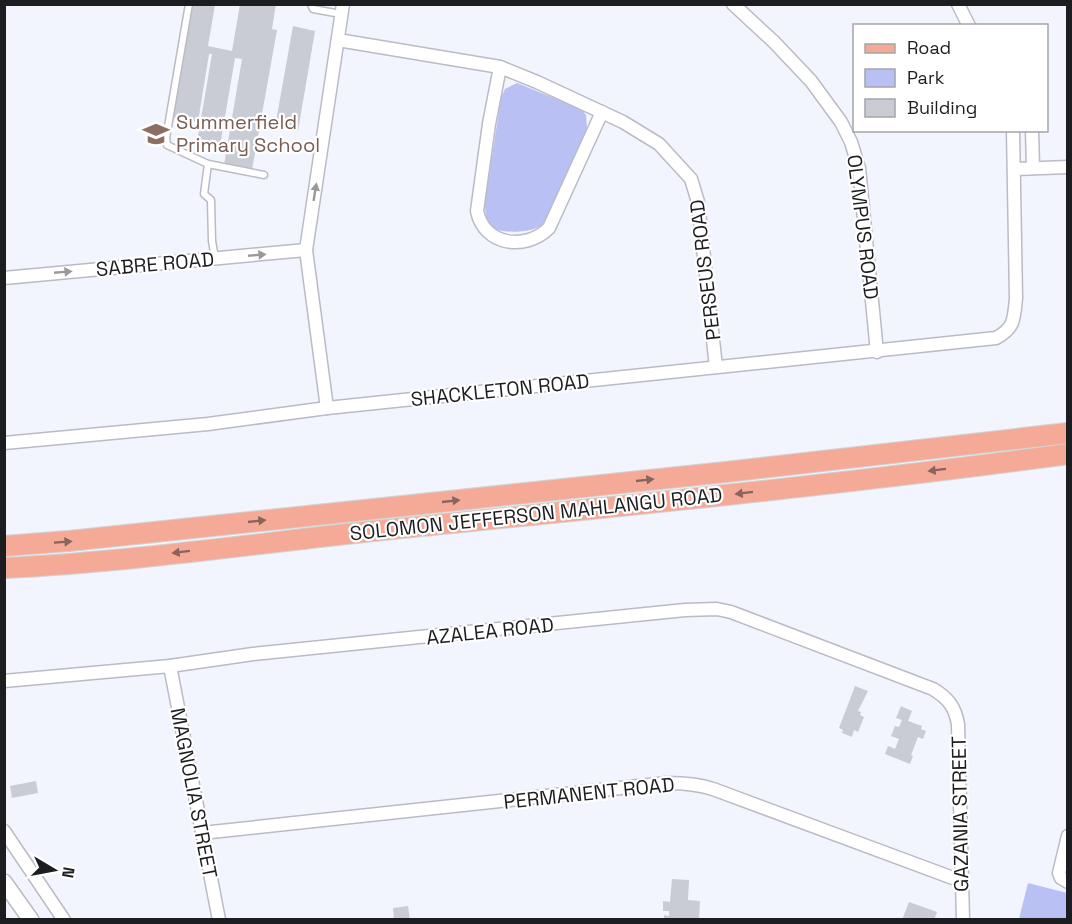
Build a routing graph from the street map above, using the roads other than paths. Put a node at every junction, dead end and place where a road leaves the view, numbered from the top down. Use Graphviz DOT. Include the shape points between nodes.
graph roads {
  1 [pos="189,4"];
  2 [pos="311,4"];
  3 [pos="733,4"];
  4 [pos="958,4"];
  5 [pos="342,9"];
  6 [pos="968,24"];
  7 [pos="339,40"];
  8 [pos="500,67"];
  9 [pos="602,112"];
  10 [pos="1013,132"];
  11 [pos="1032,132"];
  12 [pos="208,164"];
  13 [pos="1033,167"];
  14 [pos="1068,167"];
  15 [pos="1014,169"];
  16 [pos="264,175"];
  17 [pos="306,250"];
  18 [pos="215,258"];
  19 [pos="4,278"];
  20 [pos="877,352"];
  21 [pos="716,367"];
  22 [pos="327,408"];
  23 [pos="1068,433"];
  24 [pos="4,443"];
  25 [pos="1068,454"];
  26 [pos="1020,460"];
  27 [pos="1068,461"];
  28 [pos="4,546"];
  29 [pos="67,565"];
  30 [pos="4,568"];
  31 [pos="4,579"];
  32 [pos="170,666"];
  33 [pos="4,681"];
  34 [pos="954,709"];
  35 [pos="4,831"];
  36 [pos="202,833"];
  37 [pos="1068,836"];
  38 [pos="961,881"];
  39 [pos="4,882"];
  40 [pos="1068,882"];
  41 [pos="31,920"];
  42 [pos="64,920"];
  43 [pos="219,920"];
  44 [pos="963,920"];
  1 -- 12 [label="lane" via="166,138 171,148"];
  2 -- 5 [label="lane" via="313,9"];
  3 -- 20 [label="street, OLYMPUS ROAD" via="811,81 851,142 859,168"];
  4 -- 6 [label="street"];
  5 -- 7 [label="street"];
  7 -- 8 [label="street, PERSEUS ROAD"];
  17 -- 7 [label="street, one-way"];
  8 -- 9 [label="street, PERSEUS ROAD"];
  8 -- 9 [label="street" via="477,211 485,231 503,242 536,238 549,228"];
  9 -- 21 [label="street, PERSEUS ROAD" via="659,144 691,179 698,202"];
  10 -- 15 [label="street"];
  11 -- 13 [label="street"];
  12 -- 16 [label="lane"];
  12 -- 18 [label="lane" via="204,194 211,200"];
  13 -- 14 [label="street"];
  13 -- 15 [label="street"];
  15 -- 20 [label="street, SHACKLETON ROAD" via="1014,313 1007,332 996,338"];
  18 -- 17 [label="street, SABRE ROAD, one-way"];
  17 -- 22 [label="street"];
  19 -- 18 [label="street, SABRE ROAD, one-way"];
  20 -- 21 [label="street, SHACKLETON ROAD"];
  21 -- 22 [label="street, SHACKLETON ROAD"];
  22 -- 24 [label="street, SHACKLETON ROAD" via="208,424"];
  28 -- 23 [label="main road, SOLOMON JEFFERSON MAHLANGU ROAD, one-way"];
  25 -- 26 [label="main road, SOLOMON JEFFERSON MAHLANGU ROAD"];
  26 -- 27 [label="lane"];
  26 -- 29 [label="main road, SOLOMON JEFFERSON MAHLANGU ROAD, one-way"];
  29 -- 30 [label="main road, SOLOMON JEFFERSON MAHLANGU ROAD"];
  29 -- 31 [label="main road"];
  32 -- 33 [label="street, AZALEA ROAD"];
  32 -- 34 [label="street, AZALEA ROAD" via="253,654 717,609 933,689 947,698"];
  32 -- 36 [label="street, MAGNOLIA STREET"];
  34 -- 38 [label="street, GAZANIA STREET" via="960,741"];
  35 -- 42 [label="street"];
  36 -- 38 [label="street, PERMANENT ROAD" via="683,783 713,789"];
  36 -- 43 [label="street, MAGNOLIA STREET"];
  37 -- 40 [label="street" via="1059,873"];
  38 -- 44 [label="street, GAZANIA STREET"];
  39 -- 41 [label="street"];
}
